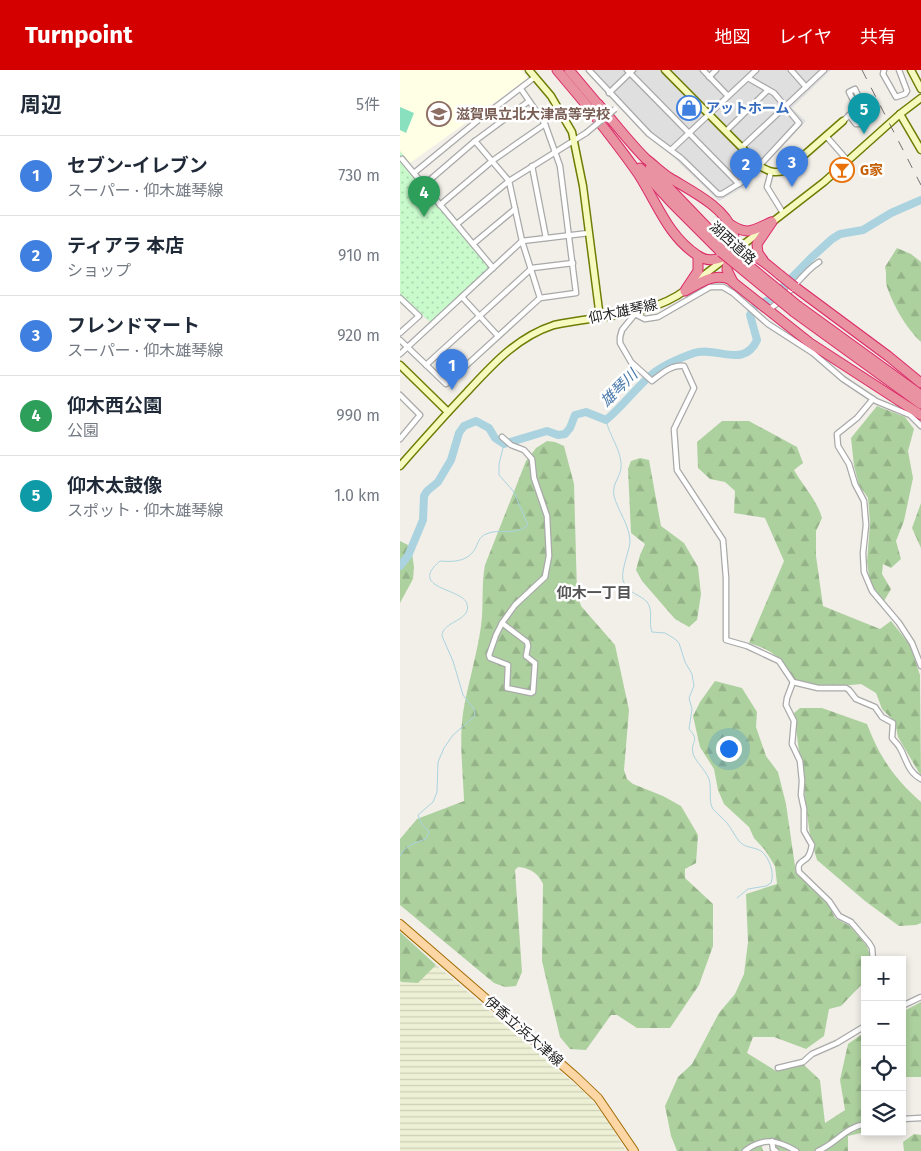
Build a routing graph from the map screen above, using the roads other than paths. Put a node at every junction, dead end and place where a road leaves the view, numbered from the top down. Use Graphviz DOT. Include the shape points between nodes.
graph roads {
  1 [pos="529,70"];
  2 [pos="557,70"];
  3 [pos="569,70"];
  4 [pos="589,70"];
  5 [pos="665,70"];
  6 [pos="703,70"];
  7 [pos="716,70"];
  8 [pos="756,70"];
  9 [pos="791,70"];
  10 [pos="824,70"];
  11 [pos="884,70"];
  12 [pos="899,70"];
  13 [pos="911,70"];
  14 [pos="630,71"];
  15 [pos="535,77"];
  16 [pos="709,77"];
  17 [pos="748,78"];
  18 [pos="806,87"];
  19 [pos="521,88"];
  20 [pos="921,89"];
  21 [pos="768,90"];
  22 [pos="609,92"];
  23 [pos="728,96"];
  24 [pos="921,98"];
  25 [pos="529,100"];
  26 [pos="620,104"];
  27 [pos="784,106"];
  28 [pos="594,108"];
  29 [pos="857,108"];
  30 [pos="865,110"];
  31 [pos="709,114"];
  32 [pos="900,114"];
  33 [pos="849,115"];
  34 [pos="843,121"];
  35 [pos="854,122"];
  36 [pos="545,124"];
  37 [pos="726,131"];
  38 [pos="688,134"];
  39 [pos="826,136"];
  40 [pos="476,141"];
  41 [pos="574,142"];
  42 [pos="742,147"];
  43 [pos="671,150"];
  44 [pos="921,150"];
  45 [pos="556,151"];
  46 [pos="402,159"];
  47 [pos="492,161"];
  48 [pos="848,161"];
  49 [pos="532,166"];
  50 [pos="760,166"];
  51 [pos="771,172"];
  52 [pos="414,173"];
  53 [pos="509,181"];
  54 [pos="739,184"];
  55 [pos="424,185"];
  56 [pos="440,205"];
  57 [pos="515,209"];
  58 [pos="783,214"];
  59 [pos="772,222"];
  60 [pos="728,223"];
  61 [pos="457,224"];
  62 [pos="589,233"];
  63 [pos="568,235"];
  64 [pos="546,238"];
  65 [pos="522,241"];
  66 [pos="473,244"];
  67 [pos="726,251"];
  68 [pos="698,256"];
  69 [pos="820,262"];
  70 [pos="573,263"];
  71 [pos="766,264"];
  72 [pos="493,268"];
  73 [pos="532,268"];
  74 [pos="734,282"];
  75 [pos="685,291"];
  76 [pos="462,297"];
  77 [pos="400,298"];
  78 [pos="540,298"];
  79 [pos="796,309"];
  80 [pos="768,311"];
  81 [pos="635,313"];
  82 [pos="479,316"];
  83 [pos="759,317"];
  84 [pos="600,318"];
  85 [pos="400,332"];
  86 [pos="498,336"];
  87 [pos="400,340"];
  88 [pos="407,347"];
  89 [pos="400,354"];
  90 [pos="400,365"];
  91 [pos="426,365"];
  92 [pos="921,383"];
  93 [pos="400,395"];
  94 [pos="921,396"];
  95 [pos="873,400"];
  96 [pos="921,404"];
  97 [pos="448,412"];
  98 [pos="921,415"];
  99 [pos="921,426"];
  100 [pos="502,437"];
  101 [pos="400,439"];
  102 [pos="400,466"];
  103 [pos="502,623"];
  104 [pos="921,666"];
  105 [pos="792,682"];
  106 [pos="921,779"];
  107 [pos="400,924"];
  108 [pos="873,956"];
  109 [pos="921,997"];
  110 [pos="906,1004"];
  111 [pos="861,1028"];
  112 [pos="778,1068"];
  113 [pos="921,1118"];
  114 [pos="906,1119"];
  115 [pos="861,1125"];
  116 [pos="772,1141"];
  117 [pos="634,1151"];
  118 [pos="745,1151"];
  119 [pos="776,1151"];
  120 [pos="796,1151"];
  121 [pos="818,1151"];
  1 -- 15 [label="main road"];
  2 -- 28 [label="highway, 湖西道路"];
  3 -- 28 [label="highway, 湖西道路"];
  4 -- 22 [label="street"];
  5 -- 31 [label="main road"];
  6 -- 16 [label="street"];
  7 -- 16 [label="street"];
  8 -- 17 [label="street"];
  9 -- 18 [label="street"];
  10 -- 18 [label="street"];
  11 -- 12 [label="street" via="883,74 896,97 907,91"];
  13 -- 20 [label="main road"];
  14 -- 22 [label="street"];
  14 -- 38 [label="street"];
  15 -- 19 [label="street"];
  15 -- 41 [label="main road" via="562,114"];
  16 -- 23 [label="street"];
  17 -- 21 [label="street"];
  17 -- 23 [label="street"];
  18 -- 27 [label="street"];
  19 -- 25 [label="street"];
  19 -- 52 [label="street"];
  21 -- 27 [label="street"];
  21 -- 37 [label="street"];
  22 -- 26 [label="street"];
  23 -- 31 [label="street"];
  24 -- 32 [label="main road, 仰木雄琴線"];
  25 -- 36 [label="street"];
  25 -- 40 [label="street"];
  26 -- 41 [label="street, bridge"];
  26 -- 43 [label="street" via="648,134"];
  27 -- 42 [label="street"];
  27 -- 50 [label="street" via="799,123"];
  28 -- 60 [label="highway" via="645,158 702,198"];
  28 -- 67 [label="highway, 湖西道路" via="649,179"];
  28 -- 68 [label="highway" via="671,230"];
  29 -- 30 [label="street"];
  29 -- 30 [label="street" via="849,92 855,89"];
  29 -- 33 [label="street"];
  30 -- 35 [label="street" via="866,120 858,125"];
  31 -- 37 [label="main road"];
  31 -- 38 [label="street"];
  32 -- 44 [label="main road"];
  32 -- 48 [label="main road, 仰木雄琴線"];
  33 -- 34 [label="street"];
  33 -- 35 [label="street"];
  34 -- 35 [label="street"];
  34 -- 39 [label="main road"];
  36 -- 45 [label="street"];
  36 -- 47 [label="street"];
  37 -- 42 [label="main road"];
  38 -- 43 [label="street"];
  38 -- 54 [label="street"];
  39 -- 48 [label="street"];
  39 -- 51 [label="main road" via="786,170"];
  40 -- 47 [label="street"];
  40 -- 55 [label="street"];
  41 -- 45 [label="street"];
  41 -- 62 [label="main road"];
  42 -- 50 [label="main road"];
  43 -- 54 [label="street" via="718,194"];
  45 -- 49 [label="street"];
  45 -- 63 [label="street"];
  46 -- 52 [label="street"];
  47 -- 53 [label="street"];
  47 -- 56 [label="street"];
  48 -- 58 [label="main road, 仰木雄琴線"];
  49 -- 53 [label="street"];
  49 -- 64 [label="street"];
  50 -- 51 [label="main road"];
  50 -- 54 [label="street"];
  51 -- 58 [label="street" via="767,187"];
  52 -- 55 [label="street"];
  53 -- 57 [label="street"];
  53 -- 61 [label="street"];
  55 -- 56 [label="street"];
  56 -- 61 [label="street"];
  57 -- 65 [label="street"];
  57 -- 66 [label="street"];
  58 -- 59 [label="main road, 仰木雄琴線"];
  59 -- 60 [label="highway" via="748,232"];
  59 -- 67 [label="main road, 仰木雄琴線"];
  59 -- 71 [label="highway" via="756,246"];
  60 -- 67 [label="highway" via="734,238"];
  61 -- 66 [label="street"];
  62 -- 63 [label="street"];
  62 -- 84 [label="main road"];
  63 -- 64 [label="street"];
  63 -- 70 [label="street"];
  64 -- 65 [label="street"];
  65 -- 72 [label="street"];
  65 -- 73 [label="street"];
  66 -- 72 [label="street"];
  67 -- 68 [label="highway" via="716,260"];
  67 -- 71 [label="highway" via="748,253"];
  67 -- 74 [label="highway" via="727,270"];
  67 -- 75 [label="main road, 仰木雄琴線"];
  67 -- 79 [label="highway, 湖西道路, bridge"];
  68 -- 75 [label="highway" via="698,273"];
  69 -- 80 [label="street"];
  70 -- 73 [label="street"];
  70 -- 78 [label="street" via="576,293"];
  71 -- 92 [label="highway, bridge"];
  72 -- 76 [label="street"];
  73 -- 78 [label="street"];
  73 -- 82 [label="street"];
  74 -- 75 [label="highway" via="716,277"];
  74 -- 80 [label="highway"];
  75 -- 81 [label="main road, 仰木雄琴線"];
  76 -- 82 [label="street"];
  76 -- 88 [label="street"];
  77 -- 85 [label="street" via="419,316"];
  78 -- 86 [label="street"];
  79 -- 94 [label="highway, 湖西道路"];
  79 -- 96 [label="highway, 湖西道路"];
  80 -- 83 [label="street"];
  80 -- 98 [label="highway" via="810,343"];
  81 -- 83 [label="street" via="645,319 658,317 710,287 723,287"];
  81 -- 84 [label="main road, 仰木雄琴線"];
  81 -- 105 [label="street" via="620,337 631,362 652,380 663,372 684,366 694,388 674,428 677,470 723,540 726,640 779,661"];
  82 -- 86 [label="street"];
  82 -- 91 [label="street"];
  83 -- 95 [label="street" via="813,353"];
  84 -- 97 [label="main road, 仰木雄琴線" via="554,325 528,336 506,351"];
  86 -- 91 [label="street" via="446,384"];
  87 -- 88 [label="street"];
  88 -- 89 [label="street"];
  88 -- 91 [label="street"];
  90 -- 97 [label="main road"];
  93 -- 101 [label="street" via="420,415"];
  95 -- 99 [label="street" via="910,415"];
  95 -- 104 [label="street" via="837,434 838,446 864,500 863,562 867,580 878,600 906,633"];
  97 -- 102 [label="main road, 仰木雄琴線"];
  100 -- 103 [label="street" via="524,450 532,459 534,478 547,516 549,556 545,577 515,605"];
  103 -- 103 [label="street" via="490,658 508,665 507,688 531,693 535,663 526,656 527,642"];
  105 -- 106 [label="street" via="818,688 846,688 856,699 875,708 892,722 892,738 900,746 903,758 914,775"];
  105 -- 108 [label="street" via="786,705 794,721 792,744 800,762 804,831 812,845 807,858 798,867 803,877 830,901 839,916 851,922 869,943"];
  107 -- 117 [label="main road, 伊香立浜大津線" via="598,1098"];
  109 -- 110 [label="street"];
  111 -- 112 [label="street" via="803,1062"];
  113 -- 114 [label="street"];
  115 -- 121 [label="street"];
  116 -- 118 [label="street" via="755,1143"];
  116 -- 119 [label="street"];
  116 -- 120 [label="street"];
}
